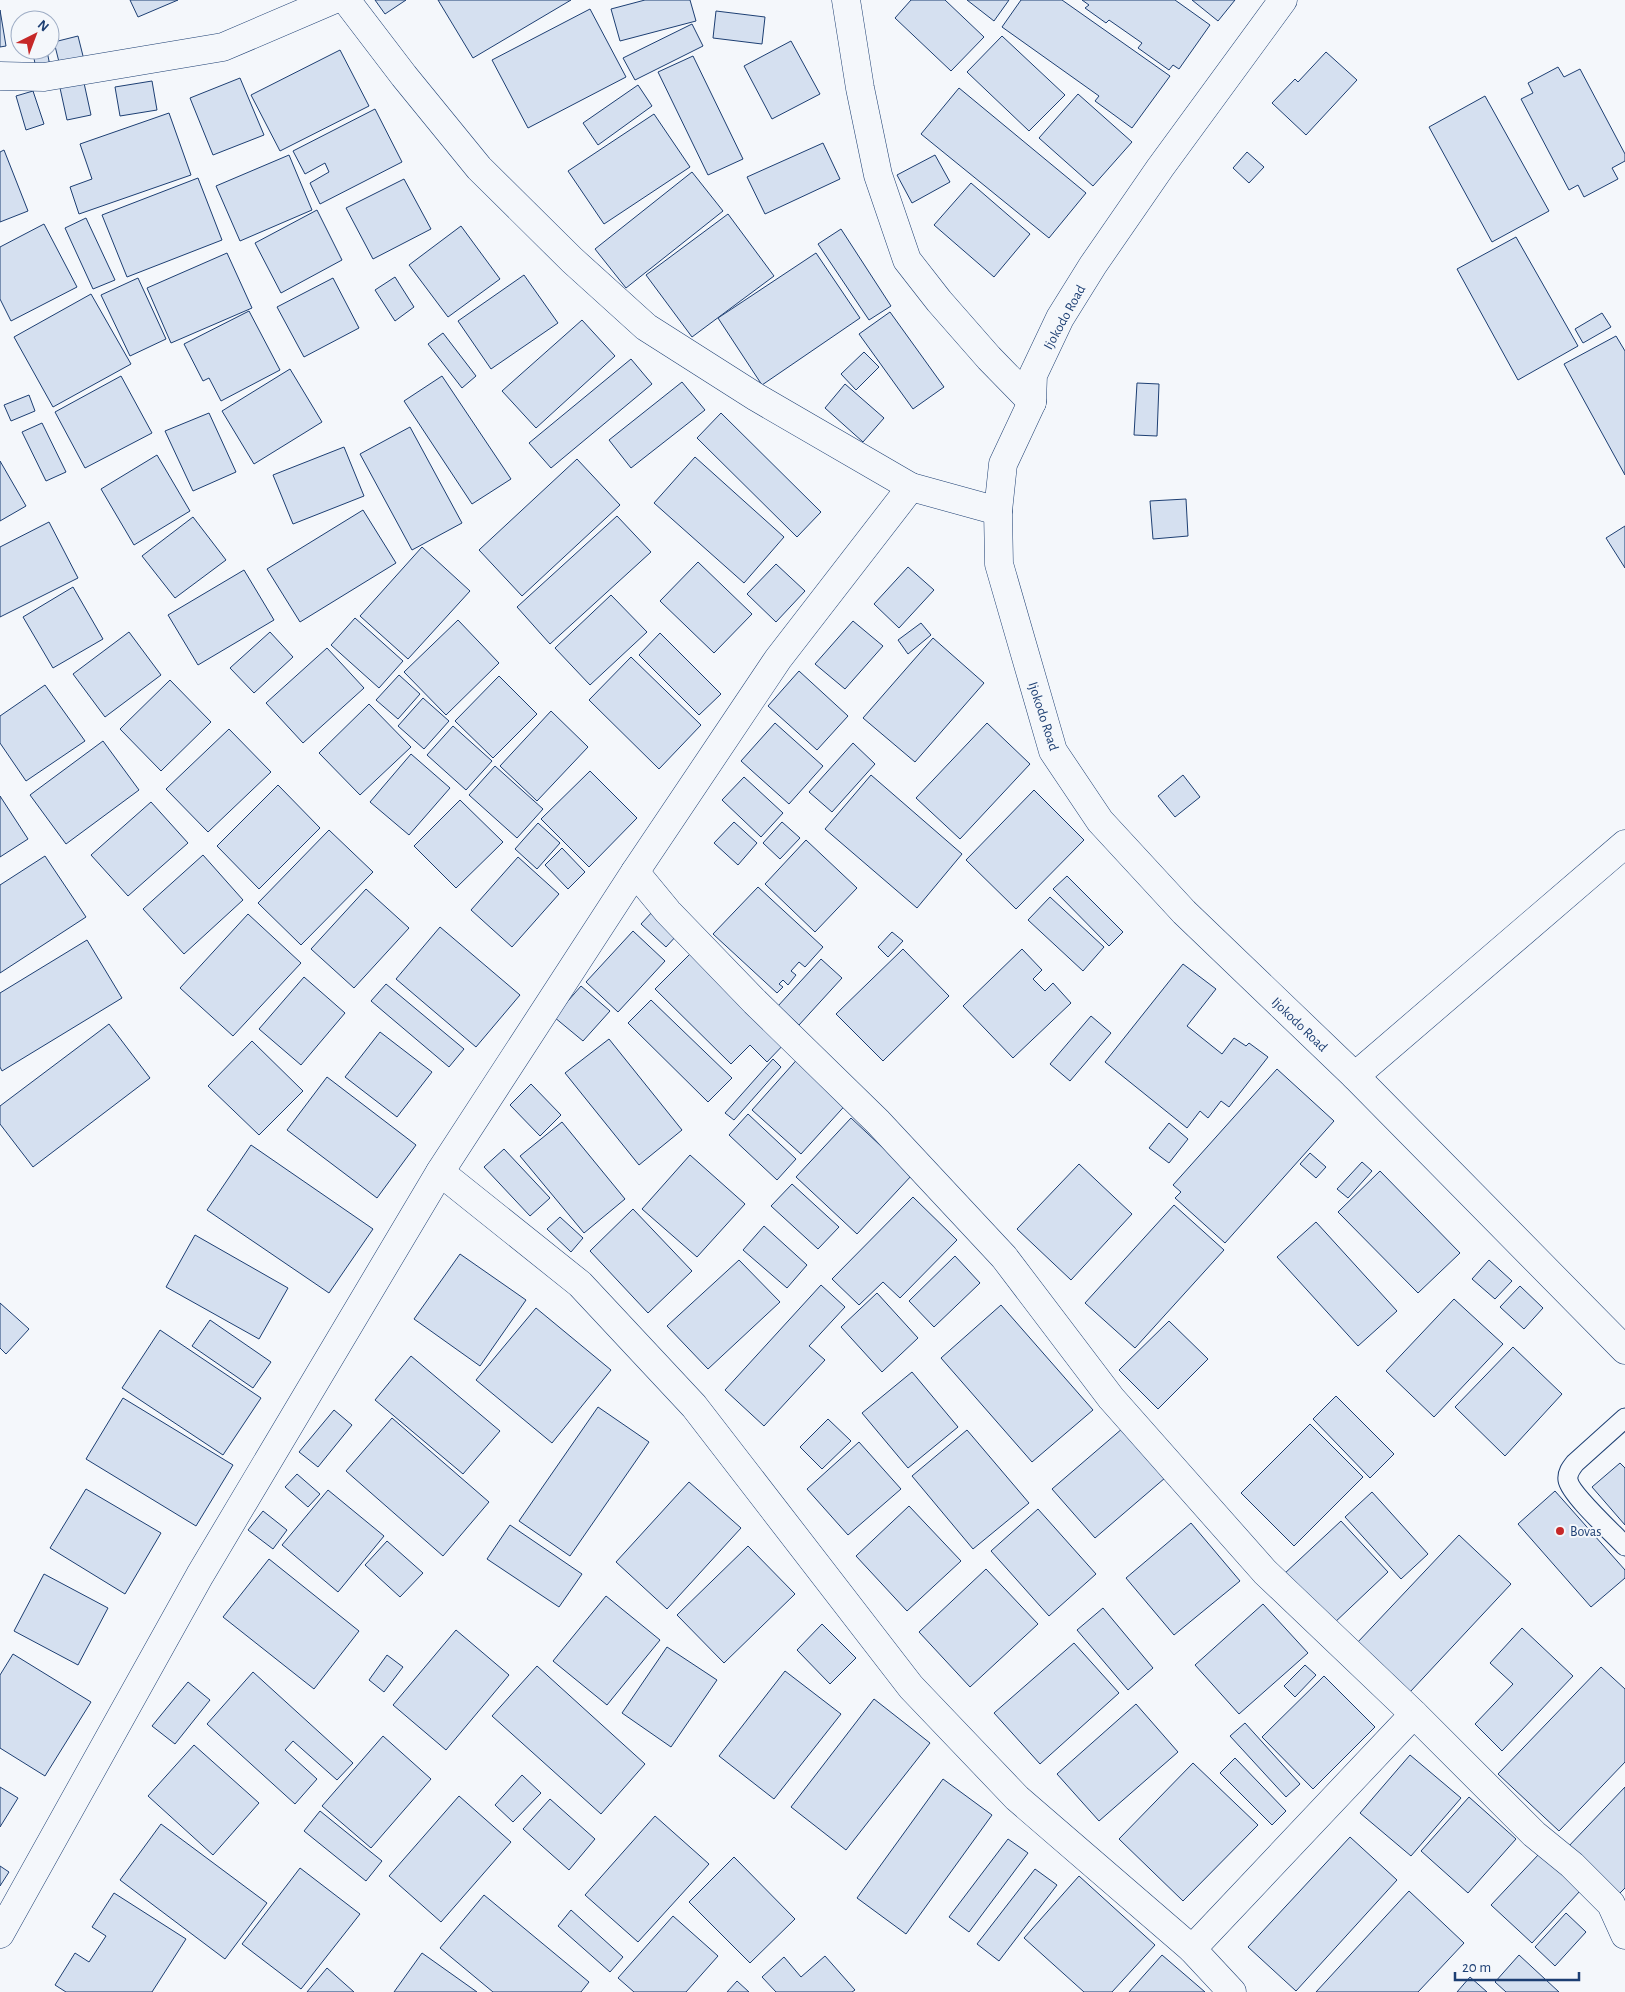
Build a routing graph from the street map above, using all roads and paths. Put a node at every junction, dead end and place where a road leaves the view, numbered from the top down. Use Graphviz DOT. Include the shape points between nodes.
graph roads {
  1 [pos="333,0"];
  2 [pos="346,0"];
  3 [pos="846,0"];
  4 [pos="1284,0"];
  5 [pos="0,76"];
  6 [pos="1032,402"];
  7 [pos="910,487"];
  8 [pos="998,511"];
  9 [pos="1625,844"];
  10 [pos="635,872"];
  11 [pos="1355,1076"];
  12 [pos="440,1172"];
  13 [pos="1625,1350"];
  14 [pos="1625,1418"];
  15 [pos="1625,1546"];
  16 [pos="1414,1714"];
  17 [pos="0,1934"];
  18 [pos="1625,1936"];
  19 [pos="1192,1949"];
  20 [pos="1232,1992"];
  1 -- 5 [label="street" via="223,47 44,77"];
  2 -- 7 [label="street" via="479,168 572,260 646,327 756,397"];
  3 -- 6 [label="street" via="878,175 907,260 989,358"];
  4 -- 6 [label="street, Ijokodo Road" via="1093,264 1060,318 1033,375"];
  6 -- 8 [label="street, Ijokodo Road" via="1003,464"];
  7 -- 8 [label="street"];
  7 -- 10 [label="street" via="778,659"];
  8 -- 11 [label="street, Ijokodo Road" via="999,564 1053,751 1100,821 1171,898"];
  9 -- 11 [label="street"];
  10 -- 12 [label="street"];
  10 -- 16 [label="street" via="668,912 878,1122 1004,1257 1111,1398 1265,1572"];
  11 -- 13 [label="street, Ijokodo Road"];
  12 -- 17 [label="street" via="200,1575"];
  12 -- 19 [label="street" via="580,1284 694,1406 911,1687 1017,1798"];
  14 -- 15 [label="lane" via="1575,1463 1569,1471 1568,1481 1574,1492"];
  16 -- 18 [label="street" via="1534,1834 1572,1865 1611,1904"];
  16 -- 19 [label="street"];
  19 -- 20 [label="street"];
}
